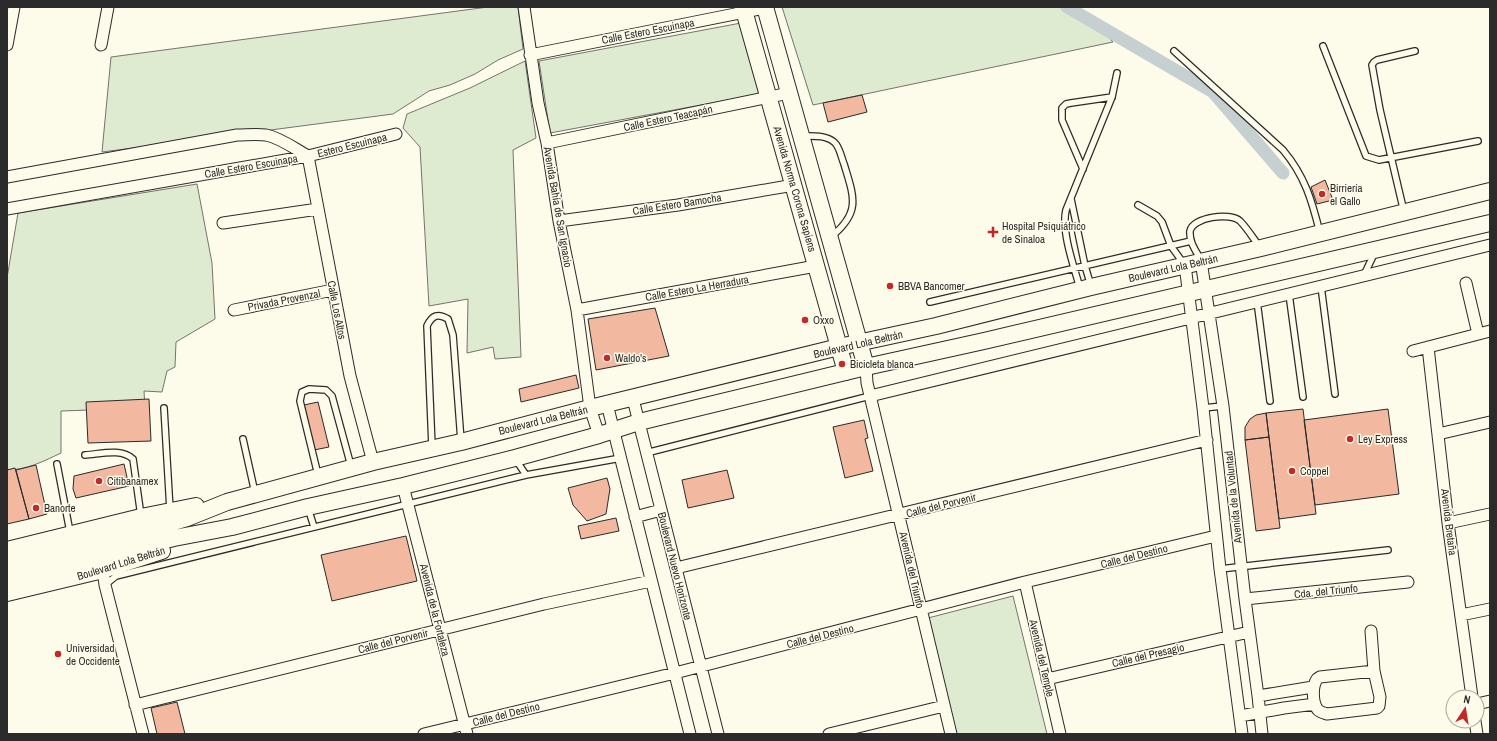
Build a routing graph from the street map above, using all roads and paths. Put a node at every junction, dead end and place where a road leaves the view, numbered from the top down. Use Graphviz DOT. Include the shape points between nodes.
graph roads {
  1 [pos="14,7"];
  2 [pos="108,7"];
  3 [pos="524,7"];
  4 [pos="765,8"];
  5 [pos="744,10"];
  6 [pos="7,45"];
  7 [pos="101,45"];
  8 [pos="1323,46"];
  9 [pos="1174,51"];
  10 [pos="1415,51"];
  11 [pos="530,55"];
  12 [pos="1117,73"];
  13 [pos="789,93"];
  14 [pos="769,97"];
  15 [pos="1112,97"];
  16 [pos="396,134"];
  17 [pos="801,136"];
  18 [pos="1478,141"];
  19 [pos="547,143"];
  20 [pos="308,156"];
  21 [pos="1391,158"];
  22 [pos="1083,169"];
  23 [pos="7,177"];
  24 [pos="794,185"];
  25 [pos="1490,191"];
  26 [pos="1071,199"];
  27 [pos="1138,205"];
  28 [pos="7,209"];
  29 [pos="318,209"];
  30 [pos="1404,212"];
  31 [pos="560,221"];
  32 [pos="223,223"];
  33 [pos="1490,223"];
  34 [pos="1320,233"];
  35 [pos="830,238"];
  36 [pos="1191,241"];
  37 [pos="1490,245"];
  38 [pos="1171,246"];
  39 [pos="1261,248"];
  40 [pos="1376,249"];
  41 [pos="1201,261"];
  42 [pos="1185,265"];
  43 [pos="816,266"];
  44 [pos="1085,266"];
  45 [pos="1075,268"];
  46 [pos="1364,276"];
  47 [pos="1466,283"];
  48 [pos="1321,286"];
  49 [pos="1206,288"];
  50 [pos="1086,289"];
  51 [pos="333,290"];
  52 [pos="1189,292"];
  53 [pos="1289,294"];
  54 [pos="1257,301"];
  55 [pos="930,302"];
  56 [pos="234,310"];
  57 [pos="578,310"];
  58 [pos="1209,313"];
  59 [pos="1193,317"];
  60 [pos="1490,331"];
  61 [pos="1478,334"];
  62 [pos="859,343"];
  63 [pos="840,347"];
  64 [pos="1428,347"];
  65 [pos="1413,351"];
  66 [pos="846,372"];
  67 [pos="866,375"];
  68 [pos="1335,394"];
  69 [pos="870,396"];
  70 [pos="1303,397"];
  71 [pos="633,399"];
  72 [pos="1270,401"];
  73 [pos="607,404"];
  74 [pos="1223,406"];
  75 [pos="164,408"];
  76 [pos="590,408"];
  77 [pos="1203,408"];
  78 [pos="639,422"];
  79 [pos="1490,422"];
  80 [pos="606,432"];
  81 [pos="1438,434"];
  82 [pos="244,439"];
  83 [pos="1207,440"];
  84 [pos="461,442"];
  85 [pos="432,448"];
  86 [pos="646,452"];
  87 [pos="85,455"];
  88 [pos="515,458"];
  89 [pos="621,458"];
  90 [pos="373,462"];
  91 [pos="57,464"];
  92 [pos="352,468"];
  93 [pos="526,475"];
  94 [pos="319,476"];
  95 [pos="404,486"];
  96 [pos="255,495"];
  97 [pos="408,504"];
  98 [pos="308,507"];
  99 [pos="661,510"];
  100 [pos="1490,514"];
  101 [pos="899,515"];
  102 [pos="170,516"];
  103 [pos="635,516"];
  104 [pos="141,517"];
  105 [pos="1448,523"];
  106 [pos="232,527"];
  107 [pos="314,527"];
  108 [pos="71,534"];
  109 [pos="1216,536"];
  110 [pos="7,550"];
  111 [pos="1388,550"];
  112 [pos="7,564"];
  113 [pos="1241,567"];
  114 [pos="676,568"];
  115 [pos="1220,569"];
  116 [pos="104,578"];
  117 [pos="7,579"];
  118 [pos="652,581"];
  119 [pos="1025,582"];
  120 [pos="1408,582"];
  121 [pos="7,593"];
  122 [pos="1245,599"];
  123 [pos="1490,609"];
  124 [pos="921,610"];
  125 [pos="1461,615"];
  126 [pos="440,629"];
  127 [pos="1249,632"];
  128 [pos="1371,632"];
  129 [pos="1229,636"];
  130 [pos="701,666"];
  131 [pos="1374,670"];
  132 [pos="675,673"];
  133 [pos="1047,679"];
  134 [pos="1313,687"];
  135 [pos="1471,689"];
  136 [pos="1281,692"];
  137 [pos="1258,696"];
  138 [pos="1315,704"];
  139 [pos="135,705"];
  140 [pos="944,706"];
  141 [pos="1284,708"];
  142 [pos="1260,712"];
  143 [pos="1240,716"];
  144 [pos="466,729"];
  145 [pos="1262,731"];
  146 [pos="143,734"];
  147 [pos="424,734"];
  148 [pos="690,734"];
  149 [pos="718,734"];
  150 [pos="829,734"];
  151 [pos="951,734"];
  152 [pos="1060,734"];
  153 [pos="1241,734"];
  1 -- 6 [label="street"];
  2 -- 7 [label="street"];
  3 -- 11 [label="street, Avenida Bahía de San Ignacio"];
  4 -- 5 [label="street, Calle Estero Escuinapa"];
  4 -- 13 [label="main road, Avenida Norma Corona Sapiens"];
  5 -- 11 [label="street, Calle Estero Escuinapa"];
  5 -- 14 [label="main road, Avenida Norma Corona Sapiens"];
  8 -- 21 [label="lane" via="1366,156 1379,160"];
  9 -- 34 [label="lane" via="1294,163 1309,193"];
  10 -- 21 [label="lane" via="1377,60 1372,65"];
  11 -- 19 [label="street, Avenida Bahía de San Ignacio"];
  12 -- 15 [label="lane"];
  13 -- 14 [label="street, Calle Estero Teacapán"];
  13 -- 17 [label="main road, Avenida Norma Corona Sapiens"];
  14 -- 19 [label="street, Calle Estero Teacapán"];
  14 -- 24 [label="main road, Avenida Norma Corona Sapiens"];
  15 -- 22 [label="lane"];
  15 -- 22 [label="lane" via="1066,104 1062,108 1062,120"];
  16 -- 20 [label="street, Estero Escuinapa"];
  17 -- 35 [label="main road, Avenida Norma Corona Sapiens"];
  17 -- 35 [label="lane" via="819,136 833,141 838,146 851,186 852,210 848,220"];
  18 -- 21 [label="lane"];
  19 -- 31 [label="street, Avenida Bahía de San Ignacio"];
  20 -- 23 [label="street, Calle Estero Escuinapa" via="267,135 237,135"];
  20 -- 28 [label="street, Calle Estero Escuinapa"];
  20 -- 29 [label="street, Calle Los Altos"];
  21 -- 30 [label="lane"];
  22 -- 26 [label="lane"];
  24 -- 31 [label="street, Calle Estero Bamocha"];
  24 -- 43 [label="main road, Avenida Norma Corona Sapiens"];
  25 -- 30 [label="main road, Boulevard Lola Beltrán"];
  26 -- 44 [label="lane"];
  26 -- 45 [label="lane" via="1064,224"];
  27 -- 38 [label="lane" via="1157,216 1162,222"];
  29 -- 32 [label="street"];
  29 -- 51 [label="street, Calle Los Altos"];
  30 -- 34 [label="main road, Boulevard Lola Beltrán"];
  31 -- 57 [label="street, Avenida Bahía de San Ignacio"];
  33 -- 40 [label="main road, Boulevard Lola Beltrán"];
  34 -- 39 [label="main road, Boulevard Lola Beltrán"];
  35 -- 62 [label="main road, Avenida Norma Corona Sapiens"];
  36 -- 38 [label="lane"];
  36 -- 39 [label="lane" via="1190,232 1196,223 1227,216 1240,221"];
  36 -- 41 [label="lane"];
  37 -- 46 [label="street"];
  38 -- 42 [label="lane"];
  38 -- 44 [label="lane"];
  39 -- 41 [label="main road, Boulevard Lola Beltrán"];
  40 -- 46 [label="lane"];
  40 -- 49 [label="main road, Boulevard Lola Beltrán"];
  41 -- 42 [label="main road, Boulevard Lola Beltrán"];
  41 -- 49 [label="street, Avenida de la Voluntad"];
  42 -- 50 [label="main road, Boulevard Lola Beltrán"];
  42 -- 52 [label="street, Avenida de la Voluntad"];
  43 -- 57 [label="street, Calle Estero La Herradura"];
  43 -- 63 [label="main road, Avenida Norma Corona Sapiens"];
  44 -- 45 [label="lane"];
  44 -- 50 [label="lane"];
  45 -- 50 [label="lane"];
  45 -- 55 [label="lane"];
  46 -- 48 [label="street"];
  47 -- 61 [label="street"];
  48 -- 53 [label="street"];
  48 -- 68 [label="lane"];
  49 -- 52 [label="main road, Boulevard Lola Beltrán"];
  49 -- 58 [label="street, Avenida de la Voluntad"];
  50 -- 62 [label="main road, Boulevard Lola Beltrán"];
  51 -- 56 [label="street, Privada Provenzal"];
  51 -- 90 [label="street, Calle Los Altos" via="350,376"];
  52 -- 59 [label="street, Avenida de la Voluntad"];
  52 -- 67 [label="main road, Boulevard Lola Beltrán" via="984,341"];
  53 -- 54 [label="street"];
  53 -- 70 [label="lane"];
  54 -- 58 [label="street"];
  54 -- 72 [label="lane"];
  57 -- 76 [label="street, Avenida Bahía de San Ignacio"];
  58 -- 59 [label="street"];
  58 -- 74 [label="street, Avenida de la Voluntad"];
  59 -- 69 [label="street"];
  59 -- 77 [label="street, Avenida de la Voluntad"];
  60 -- 61 [label="street"];
  61 -- 64 [label="street"];
  62 -- 63 [label="main road, Boulevard Lola Beltrán"];
  62 -- 67 [label="main road, Avenida Norma Corona Sapiens"];
  63 -- 66 [label="main road, Avenida Norma Corona Sapiens"];
  63 -- 71 [label="main road, Boulevard Lola Beltrán"];
  64 -- 65 [label="street"];
  64 -- 81 [label="street, Avenida Bretaña"];
  66 -- 67 [label="main road, Boulevard Lola Beltrán"];
  66 -- 78 [label="main road, Boulevard Lola Beltrán"];
  67 -- 69 [label="street, Avenida del Triunfo"];
  69 -- 86 [label="lane"];
  69 -- 101 [label="street, Avenida del Triunfo"];
  71 -- 73 [label="main road, Boulevard Lola Beltrán"];
  71 -- 78 [label="street, Boulevard Nuevo Horizonte"];
  73 -- 76 [label="main road, Boulevard Lola Beltrán"];
  73 -- 80 [label="street"];
  74 -- 77 [label="lane"];
  74 -- 113 [label="street, Avenida de la Voluntad"];
  75 -- 102 [label="lane"];
  76 -- 80 [label="street, Avenida Bahía de San Ignacio"];
  76 -- 84 [label="main road, Boulevard Lola Beltrán"];
  77 -- 83 [label="street, Avenida de la Voluntad"];
  78 -- 80 [label="main road, Boulevard Lola Beltrán"];
  78 -- 86 [label="street, Boulevard Nuevo Horizonte"];
  79 -- 81 [label="street"];
  80 -- 88 [label="main road, Boulevard Lola Beltrán"];
  80 -- 89 [label="street"];
  81 -- 105 [label="street, Avenida Bretaña"];
  82 -- 96 [label="lane"];
  83 -- 101 [label="street, Calle del Porvenir"];
  83 -- 109 [label="street, Avenida de la Voluntad"];
  84 -- 85 [label="main road, Boulevard Lola Beltrán"];
  84 -- 85 [label="lane" via="453,335 448,319 437,316 433,317 427,326"];
  85 -- 90 [label="main road, Boulevard Lola Beltrán"];
  86 -- 99 [label="street, Boulevard Nuevo Horizonte"];
  87 -- 104 [label="lane" via="121,452 133,459"];
  88 -- 93 [label="lane"];
  88 -- 95 [label="main road, Boulevard Lola Beltrán"];
  89 -- 93 [label="lane"];
  89 -- 103 [label="street"];
  90 -- 92 [label="main road, Boulevard Lola Beltrán"];
  91 -- 108 [label="lane"];
  92 -- 94 [label="main road, Boulevard Lola Beltrán"];
  92 -- 94 [label="lane" via="332,396 326,390 309,389 302,392 300,401"];
  93 -- 97 [label="lane"];
  94 -- 96 [label="main road, Boulevard Lola Beltrán"];
  95 -- 97 [label="street, Avenida de la Fortaleza"];
  95 -- 98 [label="main road, Boulevard Lola Beltrán"];
  96 -- 102 [label="main road, Boulevard Lola Beltrán" via="227,502 187,518"];
  97 -- 107 [label="lane"];
  97 -- 126 [label="street, Avenida de la Fortaleza"];
  98 -- 106 [label="main road, Boulevard Lola Beltrán"];
  98 -- 107 [label="lane"];
  99 -- 103 [label="street"];
  99 -- 114 [label="street, Boulevard Nuevo Horizonte"];
  100 -- 105 [label="street"];
  101 -- 114 [label="street, Calle del Porvenir"];
  101 -- 124 [label="street, Avenida del Triunfo"];
  102 -- 104 [label="main road, Boulevard Lola Beltrán"];
  102 -- 112 [label="main road, Boulevard Lola Beltrán"];
  103 -- 118 [label="street"];
  104 -- 108 [label="main road, Boulevard Lola Beltrán"];
  105 -- 125 [label="street, Avenida Bretaña"];
  106 -- 116 [label="main road, Boulevard Lola Beltrán" via="211,532"];
  106 -- 117 [label="main road, Boulevard Lola Beltrán" via="174,538"];
  107 -- 116 [label="lane"];
  108 -- 110 [label="main road, Boulevard Lola Beltrán"];
  109 -- 115 [label="street, Avenida de la Voluntad"];
  109 -- 119 [label="street, Calle del Destino"];
  111 -- 113 [label="lane"];
  113 -- 115 [label="lane"];
  113 -- 122 [label="street, Avenida de la Voluntad"];
  114 -- 130 [label="street, Boulevard Nuevo Horizonte"];
  115 -- 129 [label="street, Avenida de la Voluntad"];
  116 -- 121 [label="main road, Boulevard Lola Beltrán"];
  116 -- 139 [label="street"];
  118 -- 126 [label="street, Calle del Porvenir"];
  118 -- 132 [label="street"];
  119 -- 124 [label="street, Calle del Destino"];
  119 -- 133 [label="street, Avenida del Temple"];
  120 -- 122 [label="street, Cda. del Triunfo"];
  122 -- 127 [label="street, Avenida de la Voluntad"];
  123 -- 125 [label="street"];
  124 -- 130 [label="street, Calle del Destino"];
  124 -- 140 [label="street, Avenida del Triunfo"];
  125 -- 135 [label="street, Avenida Bretaña"];
  126 -- 139 [label="street, Calle del Porvenir"];
  126 -- 144 [label="street, Avenida de la Fortaleza"];
  127 -- 129 [label="street, Calle del Presagio"];
  127 -- 137 [label="street, Avenida de la Voluntad"];
  128 -- 131 [label="street"];
  129 -- 133 [label="street, Calle del Presagio"];
  129 -- 143 [label="street, Avenida de la Voluntad"];
  130 -- 132 [label="street, Calle del Destino"];
  130 -- 149 [label="street, Boulevard Nuevo Horizonte"];
  131 -- 134 [label="street" via="1320,677"];
  131 -- 138 [label="street" via="1380,697 1379,706 1376,708 1327,714 1318,710"];
  132 -- 144 [label="street, Calle del Destino"];
  132 -- 148 [label="street"];
  133 -- 152 [label="street, Avenida del Temple"];
  134 -- 136 [label="street"];
  134 -- 138 [label="street"];
  136 -- 137 [label="street"];
  136 -- 141 [label="street"];
  137 -- 142 [label="street, Avenida de la Voluntad"];
  138 -- 141 [label="street"];
  139 -- 146 [label="street"];
  140 -- 150 [label="street"];
  140 -- 151 [label="street, Avenida del Triunfo"];
  141 -- 142 [label="street"];
  142 -- 143 [label="street"];
  142 -- 145 [label="street, Avenida de la Voluntad"];
  143 -- 153 [label="street, Avenida de la Voluntad"];
  144 -- 147 [label="street, Calle del Destino"];
  145 -- 153 [label="street"];
}
